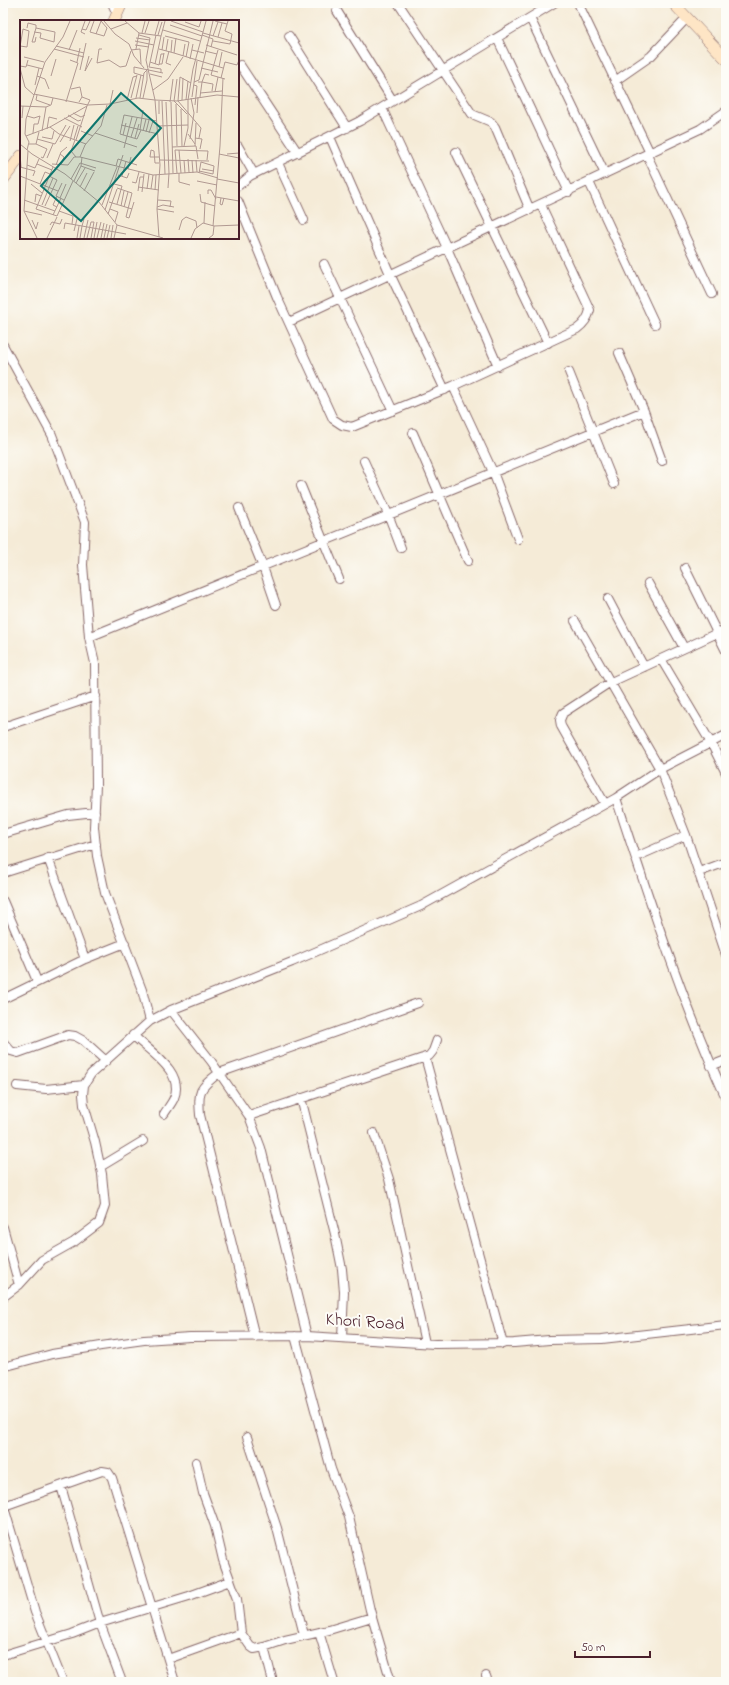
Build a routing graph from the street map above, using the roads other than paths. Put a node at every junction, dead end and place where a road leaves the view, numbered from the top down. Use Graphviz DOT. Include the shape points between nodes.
graph roads {
  1 [pos="112,3"];
  2 [pos="122,3"];
  3 [pos="398,3"];
  4 [pos="554,3"];
  5 [pos="578,3"];
  6 [pos="677,4"];
  7 [pos="337,11"];
  8 [pos="115,17"];
  9 [pos="530,18"];
  10 [pos="687,18"];
  11 [pos="289,36"];
  12 [pos="497,38"];
  13 [pos="726,59"];
  14 [pos="240,65"];
  15 [pos="444,70"];
  16 [pos="615,81"];
  17 [pos="393,101"];
  18 [pos="382,108"];
  19 [pos="726,111"];
  20 [pos="347,128"];
  21 [pos="330,137"];
  22 [pos="239,148"];
  23 [pos="456,152"];
  24 [pos="298,153"];
  25 [pos="648,154"];
  26 [pos="20,157"];
  27 [pos="278,162"];
  28 [pos="254,174"];
  29 [pos="605,174"];
  30 [pos="3,180"];
  31 [pos="589,182"];
  32 [pos="239,185"];
  33 [pos="569,192"];
  34 [pos="239,203"];
  35 [pos="541,204"];
  36 [pos="530,210"];
  37 [pos="304,220"];
  38 [pos="492,228"];
  39 [pos="447,248"];
  40 [pos="324,264"];
  41 [pos="390,274"];
  42 [pos="712,294"];
  43 [pos="339,297"];
  44 [pos="289,322"];
  45 [pos="655,324"];
  46 [pos="548,343"];
  47 [pos="3,345"];
  48 [pos="619,353"];
  49 [pos="498,366"];
  50 [pos="569,372"];
  51 [pos="454,386"];
  52 [pos="445,390"];
  53 [pos="393,411"];
  54 [pos="644,411"];
  55 [pos="593,432"];
  56 [pos="413,433"];
  57 [pos="364,461"];
  58 [pos="662,461"];
  59 [pos="493,472"];
  60 [pos="614,484"];
  61 [pos="301,486"];
  62 [pos="440,493"];
  63 [pos="240,508"];
  64 [pos="388,514"];
  65 [pos="518,539"];
  66 [pos="324,541"];
  67 [pos="401,548"];
  68 [pos="468,561"];
  69 [pos="263,567"];
  70 [pos="685,568"];
  71 [pos="339,579"];
  72 [pos="648,582"];
  73 [pos="608,599"];
  74 [pos="276,605"];
  75 [pos="576,621"];
  76 [pos="726,629"];
  77 [pos="717,633"];
  78 [pos="89,636"];
  79 [pos="684,648"];
  80 [pos="726,652"];
  81 [pos="661,659"];
  82 [pos="644,667"];
  83 [pos="610,683"];
  84 [pos="96,696"];
  85 [pos="3,727"];
  86 [pos="726,735"];
  87 [pos="711,743"];
  88 [pos="660,769"];
  89 [pos="726,773"];
  90 [pos="616,798"];
  91 [pos="605,804"];
  92 [pos="95,812"];
  93 [pos="3,834"];
  94 [pos="686,835"];
  95 [pos="96,844"];
  96 [pos="636,857"];
  97 [pos="48,858"];
  98 [pos="726,862"];
  99 [pos="699,872"];
  100 [pos="3,873"];
  101 [pos="3,901"];
  102 [pos="125,944"];
  103 [pos="726,955"];
  104 [pos="85,959"];
  105 [pos="37,981"];
  106 [pos="3,999"];
  107 [pos="418,1003"];
  108 [pos="171,1010"];
  109 [pos="150,1021"];
  110 [pos="133,1035"];
  111 [pos="437,1040"];
  112 [pos="3,1042"];
  113 [pos="425,1057"];
  114 [pos="726,1060"];
  115 [pos="106,1061"];
  116 [pos="711,1066"];
  117 [pos="219,1073"];
  118 [pos="84,1085"];
  119 [pos="17,1086"];
  120 [pos="301,1098"];
  121 [pos="726,1098"];
  122 [pos="164,1114"];
  123 [pos="249,1116"];
  124 [pos="374,1133"];
  125 [pos="143,1141"];
  126 [pos="100,1167"];
  127 [pos="3,1227"];
  128 [pos="20,1285"];
  129 [pos="3,1297"];
  130 [pos="726,1325"];
  131 [pos="295,1336"];
  132 [pos="307,1336"];
  133 [pos="255,1337"];
  134 [pos="342,1338"];
  135 [pos="425,1343"];
  136 [pos="503,1344"];
  137 [pos="3,1367"];
  138 [pos="247,1437"];
  139 [pos="196,1462"];
  140 [pos="61,1486"];
  141 [pos="3,1505"];
  142 [pos="230,1581"];
  143 [pos="152,1606"];
  144 [pos="372,1617"];
  145 [pos="100,1622"];
  146 [pos="319,1632"];
  147 [pos="241,1633"];
  148 [pos="304,1635"];
  149 [pos="47,1642"];
  150 [pos="264,1647"];
  151 [pos="3,1655"];
  152 [pos="168,1659"];
  153 [pos="63,1682"];
  154 [pos="122,1682"];
  155 [pos="175,1682"];
  156 [pos="274,1682"];
  157 [pos="334,1682"];
  158 [pos="391,1682"];
  1 -- 8 [label="street"];
  2 -- 8 [label="street"];
  3 -- 15 [label="street"];
  4 -- 9 [label="street"];
  5 -- 16 [label="street"];
  6 -- 10 [label="street"];
  7 -- 17 [label="street"];
  9 -- 12 [label="street"];
  9 -- 29 [label="street"];
  10 -- 13 [label="street"];
  10 -- 16 [label="street" via="651,56"];
  11 -- 20 [label="street"];
  12 -- 15 [label="street"];
  12 -- 33 [label="street"];
  14 -- 24 [label="street"];
  15 -- 17 [label="street"];
  15 -- 36 [label="street" via="472,114 491,122 495,127"];
  16 -- 25 [label="street"];
  17 -- 18 [label="street"];
  18 -- 20 [label="street"];
  18 -- 39 [label="street"];
  19 -- 25 [label="street" via="700,130"];
  20 -- 21 [label="street"];
  21 -- 24 [label="street"];
  21 -- 41 [label="street"];
  22 -- 28 [label="street"];
  23 -- 38 [label="street"];
  24 -- 27 [label="street"];
  25 -- 29 [label="street"];
  25 -- 42 [label="street"];
  26 -- 30 [label="street"];
  27 -- 28 [label="street"];
  27 -- 37 [label="street"];
  28 -- 32 [label="street"];
  29 -- 31 [label="street"];
  31 -- 33 [label="street"];
  31 -- 45 [label="street"];
  33 -- 35 [label="street"];
  34 -- 44 [label="street"];
  35 -- 36 [label="street"];
  35 -- 46 [label="street" via="590,310 584,324"];
  36 -- 38 [label="street"];
  38 -- 39 [label="street"];
  38 -- 46 [label="street"];
  39 -- 41 [label="street"];
  39 -- 49 [label="street"];
  40 -- 43 [label="street"];
  41 -- 43 [label="street"];
  41 -- 52 [label="street"];
  43 -- 44 [label="street"];
  43 -- 53 [label="street"];
  44 -- 53 [label="street" via="334,419 342,426 352,427"];
  46 -- 49 [label="street"];
  47 -- 78 [label="street" via="52,435 84,522 83,565"];
  48 -- 54 [label="street"];
  49 -- 51 [label="street"];
  50 -- 55 [label="street"];
  51 -- 52 [label="street"];
  51 -- 59 [label="street"];
  52 -- 53 [label="street"];
  54 -- 55 [label="street"];
  54 -- 58 [label="street"];
  55 -- 59 [label="street"];
  55 -- 60 [label="street"];
  56 -- 62 [label="street"];
  57 -- 64 [label="street"];
  59 -- 62 [label="street"];
  59 -- 65 [label="street"];
  61 -- 66 [label="street"];
  62 -- 64 [label="street"];
  62 -- 68 [label="street"];
  63 -- 69 [label="street"];
  64 -- 66 [label="street"];
  64 -- 67 [label="street"];
  66 -- 69 [label="street"];
  66 -- 71 [label="street"];
  69 -- 74 [label="street"];
  69 -- 78 [label="street"];
  70 -- 77 [label="street"];
  72 -- 79 [label="street"];
  73 -- 82 [label="street"];
  75 -- 83 [label="street"];
  76 -- 77 [label="street"];
  77 -- 79 [label="street"];
  77 -- 80 [label="street"];
  78 -- 84 [label="street" via="95,663"];
  79 -- 81 [label="street"];
  81 -- 82 [label="street"];
  81 -- 87 [label="street"];
  82 -- 83 [label="street"];
  83 -- 88 [label="street"];
  83 -- 91 [label="street" via="563,713 560,720"];
  84 -- 85 [label="street"];
  84 -- 92 [label="street"];
  86 -- 87 [label="street"];
  87 -- 88 [label="street"];
  87 -- 89 [label="street"];
  88 -- 90 [label="street"];
  88 -- 94 [label="street"];
  90 -- 91 [label="street"];
  90 -- 96 [label="street"];
  91 -- 108 [label="street" via="421,906 307,956"];
  92 -- 93 [label="street" via="68,815"];
  92 -- 95 [label="street"];
  94 -- 96 [label="street"];
  94 -- 99 [label="street"];
  95 -- 97 [label="street"];
  95 -- 102 [label="street" via="105,893"];
  96 -- 116 [label="street"];
  97 -- 100 [label="street"];
  97 -- 104 [label="street"];
  98 -- 99 [label="street"];
  99 -- 103 [label="street"];
  101 -- 105 [label="street"];
  102 -- 104 [label="street"];
  102 -- 109 [label="street"];
  104 -- 105 [label="street"];
  105 -- 106 [label="street"];
  107 -- 117 [label="street"];
  108 -- 109 [label="street"];
  108 -- 117 [label="street"];
  109 -- 110 [label="street"];
  110 -- 115 [label="street"];
  110 -- 122 [label="street" via="165,1063 171,1073 176,1086 174,1097"];
  111 -- 113 [label="street" via="433,1051"];
  112 -- 115 [label="street" via="11,1051 18,1052 68,1035 75,1036"];
  113 -- 120 [label="street"];
  113 -- 136 [label="street"];
  114 -- 116 [label="street"];
  115 -- 118 [label="street" via="91,1074"];
  116 -- 121 [label="street"];
  117 -- 123 [label="street"];
  117 -- 133 [label="street" via="209,1080 198,1095 200,1115"];
  118 -- 119 [label="street" via="46,1089"];
  118 -- 126 [label="street" via="84,1105"];
  120 -- 123 [label="street"];
  120 -- 134 [label="street" via="342,1269"];
  123 -- 132 [label="street" via="262,1148"];
  124 -- 135 [label="street" via="389,1179"];
  125 -- 126 [label="street"];
  126 -- 128 [label="street" via="105,1206 99,1223 74,1242 42,1260"];
  127 -- 128 [label="street"];
  128 -- 129 [label="street"];
  130 -- 136 [label="street, Khori Road" via="602,1339"];
  131 -- 132 [label="street, Khori Road"];
  131 -- 133 [label="street, Khori Road"];
  131 -- 144 [label="street" via="331,1469 349,1517"];
  132 -- 134 [label="street, Khori Road"];
  133 -- 137 [label="street, Khori Road" via="144,1340 52,1354"];
  134 -- 135 [label="street, Khori Road"];
  135 -- 136 [label="street, Khori Road"];
  138 -- 148 [label="street" via="277,1528"];
  139 -- 142 [label="street"];
  140 -- 141 [label="street"];
  140 -- 143 [label="street" via="102,1471 108,1472"];
  140 -- 145 [label="street"];
  141 -- 149 [label="street" via="35,1612"];
  142 -- 143 [label="street"];
  142 -- 147 [label="street" via="237,1599"];
  143 -- 145 [label="street"];
  143 -- 152 [label="street"];
  144 -- 146 [label="street"];
  144 -- 158 [label="street"];
  145 -- 149 [label="street"];
  145 -- 154 [label="street"];
  146 -- 148 [label="street"];
  146 -- 157 [label="street"];
  147 -- 150 [label="street" via="254,1649"];
  147 -- 152 [label="street"];
  148 -- 150 [label="street"];
  149 -- 151 [label="street"];
  149 -- 153 [label="street"];
  150 -- 156 [label="street"];
  152 -- 155 [label="street"];
}
